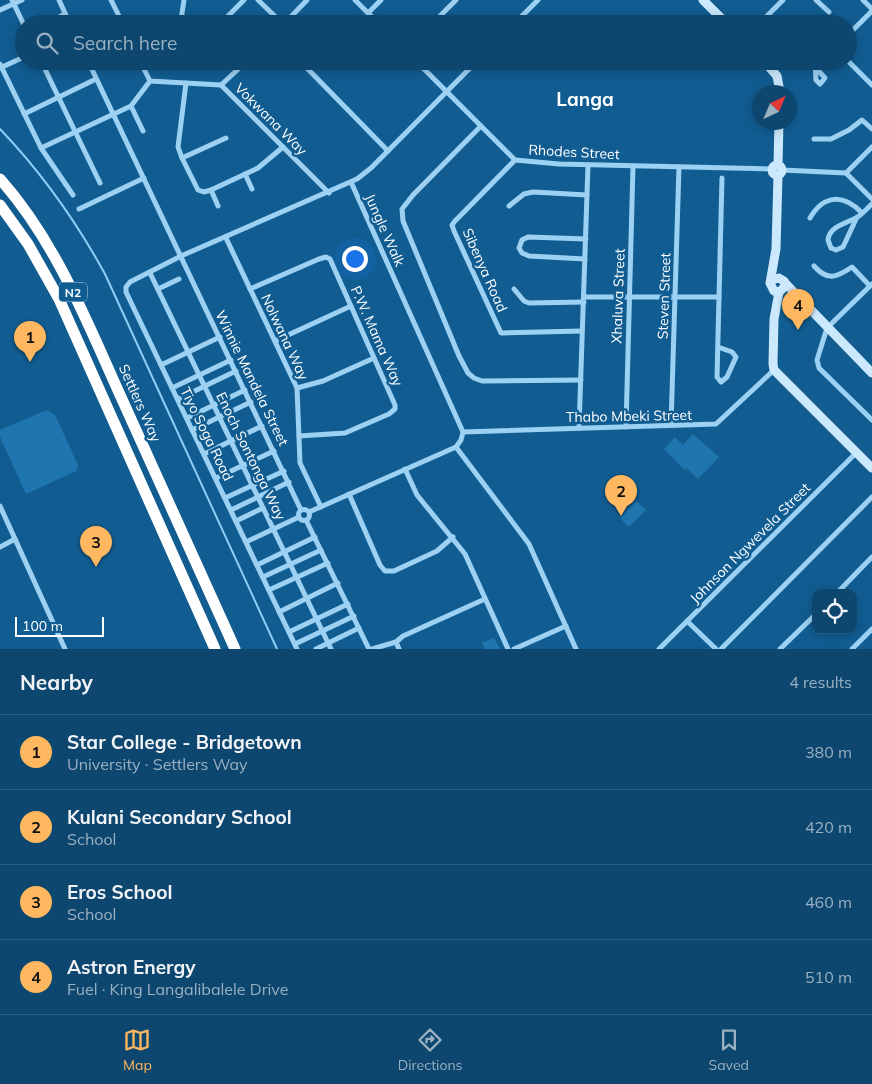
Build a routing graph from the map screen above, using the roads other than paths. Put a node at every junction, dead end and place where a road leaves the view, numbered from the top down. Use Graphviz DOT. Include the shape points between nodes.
graph roads {
  1 [pos="22,0"];
  2 [pos="59,0"];
  3 [pos="111,0"];
  4 [pos="184,0"];
  5 [pos="244,0"];
  6 [pos="258,0"];
  7 [pos="307,0"];
  8 [pos="355,0"];
  9 [pos="381,0"];
  10 [pos="456,0"];
  11 [pos="538,0"];
  12 [pos="703,0"];
  13 [pos="783,0"];
  14 [pos="816,0"];
  15 [pos="863,0"];
  16 [pos="13,2"];
  17 [pos="0,10"];
  18 [pos="872,10"];
  19 [pos="829,12"];
  20 [pos="368,13"];
  21 [pos="65,14"];
  22 [pos="19,15"];
  23 [pos="118,15"];
  24 [pos="182,15"];
  25 [pos="229,15"];
  26 [pos="274,15"];
  27 [pos="292,15"];
  28 [pos="441,15"];
  29 [pos="523,15"];
  30 [pos="718,15"];
  31 [pos="769,15"];
  32 [pos="857,25"];
  33 [pos="15,61"];
  34 [pos="1,67"];
  35 [pos="857,69"];
  36 [pos="45,70"];
  37 [pos="92,70"];
  38 [pos="144,70"];
  39 [pos="237,70"];
  40 [pos="309,70"];
  41 [pos="425,70"];
  42 [pos="468,70"];
  43 [pos="772,70"];
  44 [pos="96,79"];
  45 [pos="150,81"];
  46 [pos="871,81"];
  47 [pos="186,84"];
  48 [pos="221,84"];
  49 [pos="779,85"];
  50 [pos="447,92"];
  51 [pos="58,97"];
  52 [pos="131,106"];
  53 [pos="24,114"];
  54 [pos="114,115"];
  55 [pos="481,126"];
  56 [pos="872,129"];
  57 [pos="779,130"];
  58 [pos="143,131"];
  59 [pos="75,132"];
  60 [pos="226,138"];
  61 [pos="814,139"];
  62 [pos="283,147"];
  63 [pos="872,147"];
  64 [pos="42,148"];
  65 [pos="388,151"];
  66 [pos="182,158"];
  67 [pos="515,160"];
  68 [pos="588,165"];
  69 [pos="633,166"];
  70 [pos="679,167"];
  71 [pos="777,170"];
  72 [pos="846,173"];
  73 [pos="245,174"];
  74 [pos="144,178"];
  75 [pos="722,178"];
  76 [pos="0,179"];
  77 [pos="351,182"];
  78 [pos="100,183"];
  79 [pos="252,189"];
  80 [pos="211,190"];
  81 [pos="329,193"];
  82 [pos="73,195"];
  83 [pos="587,195"];
  84 [pos="872,199"];
  85 [pos="872,204"];
  86 [pos="0,205"];
  87 [pos="218,206"];
  88 [pos="508,206"];
  89 [pos="79,209"];
  90 [pos="862,213"];
  91 [pos="858,217"];
  92 [pos="810,218"];
  93 [pos="226,238"];
  94 [pos="586,238"];
  95 [pos="181,256"];
  96 [pos="585,259"];
  97 [pos="814,266"];
  98 [pos="150,273"];
  99 [pos="180,279"];
  100 [pos="871,285"];
  101 [pos="778,286"];
  102 [pos="158,289"];
  103 [pos="250,289"];
  104 [pos="514,289"];
  105 [pos="629,297"];
  106 [pos="676,297"];
  107 [pos="719,297"];
  108 [pos="584,300"];
  109 [pos="351,306"];
  110 [pos="827,328"];
  111 [pos="582,331"];
  112 [pos="220,337"];
  113 [pos="275,341"];
  114 [pos="718,348"];
  115 [pos="188,352"];
  116 [pos="374,358"];
  117 [pos="231,360"];
  118 [pos="161,365"];
  119 [pos="236,370"];
  120 [pos="774,370"];
  121 [pos="872,373"];
  122 [pos="199,375"];
  123 [pos="581,380"];
  124 [pos="204,386"];
  125 [pos="172,388"];
  126 [pos="297,388"];
  127 [pos="245,390"];
  128 [pos="178,399"];
  129 [pos="251,402"];
  130 [pos="214,405"];
  131 [pos="219,417"];
  132 [pos="187,418"];
  133 [pos="872,420"];
  134 [pos="671,425"];
  135 [pos="262,426"];
  136 [pos="626,427"];
  137 [pos="579,428"];
  138 [pos="192,430"];
  139 [pos="463,432"];
  140 [pos="299,436"];
  141 [pos="231,441"];
  142 [pos="456,446"];
  143 [pos="274,451"];
  144 [pos="856,452"];
  145 [pos="204,454"];
  146 [pos="243,466"];
  147 [pos="872,468"];
  148 [pos="405,469"];
  149 [pos="284,471"];
  150 [pos="216,478"];
  151 [pos="289,482"];
  152 [pos="252,485"];
  153 [pos="349,494"];
  154 [pos="258,497"];
  155 [pos="872,497"];
  156 [pos="225,498"];
  157 [pos="0,506"];
  158 [pos="321,507"];
  159 [pos="263,508"];
  160 [pos="231,510"];
  161 [pos="301,510"];
  162 [pos="309,512"];
  163 [pos="299,517"];
  164 [pos="306,520"];
  165 [pos="236,521"];
  166 [pos="274,529"];
  167 [pos="315,537"];
  168 [pos="452,537"];
  169 [pos="15,539"];
  170 [pos="246,542"];
  171 [pos="0,546"];
  172 [pos="321,550"];
  173 [pos="284,552"];
  174 [pos="872,558"];
  175 [pos="328,563"];
  176 [pos="291,564"];
  177 [pos="257,565"];
  178 [pos="263,577"];
  179 [pos="297,577"];
  180 [pos="338,583"];
  181 [pos="841,589"];
  182 [pos="269,590"];
  183 [pos="307,598"];
  184 [pos="485,599"];
  185 [pos="348,604"];
  186 [pos="279,612"];
  187 [pos="354,616"];
  188 [pos="812,618"];
  189 [pos="317,619"];
  190 [pos="688,621"];
  191 [pos="566,626"];
  192 [pos="360,628"];
  193 [pos="872,629"];
  194 [pos="322,631"];
  195 [pos="289,632"];
  196 [pos="396,642"];
  197 [pos="328,643"];
  198 [pos="296,646"];
  199 [pos="65,649"];
  200 [pos="215,649"];
  201 [pos="234,649"];
  202 [pos="316,649"];
  203 [pos="331,649"];
  204 [pos="370,649"];
  205 [pos="399,649"];
  206 [pos="508,649"];
  207 [pos="514,649"];
  208 [pos="576,649"];
  209 [pos="659,649"];
  210 [pos="716,649"];
  211 [pos="721,649"];
  212 [pos="780,649"];
  213 [pos="852,649"];
  1 -- 16 [label="street"];
  2 -- 21 [label="street"];
  3 -- 23 [label="street"];
  4 -- 24 [label="street"];
  5 -- 25 [label="street"];
  6 -- 26 [label="street"];
  7 -- 27 [label="street"];
  8 -- 20 [label="street"];
  9 -- 20 [label="street"];
  10 -- 28 [label="street"];
  11 -- 29 [label="street"];
  12 -- 30 [label="street"];
  13 -- 31 [label="street"];
  14 -- 19 [label="street"];
  15 -- 18 [label="street"];
  16 -- 17 [label="street"];
  16 -- 22 [label="street"];
  18 -- 32 [label="street"];
  33 -- 34 [label="street"];
  34 -- 53 [label="street"];
  35 -- 46 [label="street"];
  36 -- 51 [label="street"];
  37 -- 44 [label="street, Winnie Mandela Street"];
  38 -- 45 [label="street"];
  39 -- 48 [label="street"];
  40 -- 65 [label="street"];
  41 -- 50 [label="street, Rhodes Street"];
  42 -- 50 [label="street, Jungle Walk"];
  43 -- 49 [label="street"];
  44 -- 51 [label="street"];
  44 -- 54 [label="street, Winnie Mandela Street"];
  45 -- 47 [label="street, Vokwana Way"];
  45 -- 52 [label="street"];
  47 -- 48 [label="street, Vokwana Way"];
  47 -- 66 [label="street" via="178,143"];
  48 -- 62 [label="street, Vokwana Way"];
  50 -- 55 [label="street, Rhodes Street"];
  50 -- 65 [label="street, Jungle Walk"];
  51 -- 53 [label="street"];
  51 -- 59 [label="street"];
  52 -- 54 [label="street"];
  52 -- 58 [label="street"];
  53 -- 64 [label="street"];
  54 -- 59 [label="street"];
  54 -- 74 [label="street, Winnie Mandela Street"];
  55 -- 67 [label="street, Rhodes Street"];
  55 -- 123 [label="street" via="412,195 402,209 403,221 459,356 471,376 486,381"];
  56 -- 61 [label="street" via="862,120 831,139"];
  57 -- 71 [label="street"];
  59 -- 64 [label="street"];
  59 -- 78 [label="street"];
  60 -- 66 [label="street"];
  62 -- 73 [label="street" via="262,166"];
  62 -- 81 [label="street, Vokwana Way"];
  63 -- 72 [label="street"];
  64 -- 82 [label="street"];
  65 -- 77 [label="street, Jungle Walk"];
  66 -- 80 [label="street" via="198,190"];
  67 -- 68 [label="street, Rhodes Street"];
  67 -- 111 [label="street, Sibenya Road" via="455,221 452,225 454,231 501,333"];
  68 -- 69 [label="street, Rhodes Street"];
  68 -- 83 [label="street"];
  69 -- 70 [label="street, Rhodes Street"];
  69 -- 105 [label="street, Xhaluva Street"];
  70 -- 71 [label="street, Rhodes Street"];
  70 -- 106 [label="street, Steven Street"];
  71 -- 72 [label="street, Rhodes Street"];
  71 -- 101 [label="street"];
  72 -- 84 [label="street"];
  73 -- 79 [label="street"];
  73 -- 80 [label="street"];
  74 -- 89 [label="street"];
  74 -- 95 [label="street, Winnie Mandela Street"];
  75 -- 107 [label="street"];
  76 -- 201 [label="highway, Settlers Way / N2" via="46,242 79,305"];
  77 -- 81 [label="street"];
  77 -- 139 [label="street, Jungle Walk"];
  80 -- 87 [label="street"];
  81 -- 93 [label="street"];
  83 -- 88 [label="street" via="533,192 524,194"];
  83 -- 94 [label="street"];
  85 -- 90 [label="street"];
  86 -- 200 [label="highway, N2" via="28,244 59,299"];
  90 -- 91 [label="street"];
  90 -- 92 [label="street" via="850,202 840,199 819,205"];
  91 -- 91 [label="street" via="843,247 831,248 830,233"];
  93 -- 95 [label="street"];
  93 -- 103 [label="street, Nolwana Way"];
  94 -- 96 [label="street"];
  94 -- 96 [label="street" via="528,237 522,240 519,248 529,256"];
  95 -- 98 [label="street, Tiyo Soga Road"];
  95 -- 112 [label="street, Winnie Mandela Street"];
  96 -- 108 [label="street"];
  97 -- 100 [label="street" via="831,276 852,268"];
  98 -- 102 [label="street, Enoch Sontonga Way"];
  98 -- 118 [label="street, Tiyo Soga Road" via="127,284 125,290"];
  99 -- 102 [label="street"];
  100 -- 110 [label="street"];
  101 -- 110 [label="street" via="808,308"];
  101 -- 120 [label="street"];
  102 -- 115 [label="street, Enoch Sontonga Way"];
  103 -- 109 [label="street, P.W. Mama Way" via="326,257 331,261"];
  103 -- 113 [label="street, Nolwana Way"];
  104 -- 108 [label="street" via="529,303"];
  105 -- 106 [label="street"];
  105 -- 108 [label="street"];
  105 -- 136 [label="street, Xhaluva Street"];
  106 -- 107 [label="street"];
  106 -- 134 [label="street, Steven Street"];
  107 -- 114 [label="street"];
  108 -- 111 [label="street"];
  109 -- 113 [label="street"];
  109 -- 116 [label="street, P.W. Mama Way"];
  110 -- 121 [label="street"];
  110 -- 133 [label="street" via="818,366"];
  111 -- 123 [label="street"];
  112 -- 115 [label="street"];
  112 -- 117 [label="street, Winnie Mandela Street"];
  113 -- 126 [label="street, Nolwana Way"];
  114 -- 114 [label="street" via="717,377 721,382 728,377 736,357 732,352"];
  115 -- 118 [label="street"];
  115 -- 122 [label="street, Enoch Sontonga Way"];
  116 -- 126 [label="street" via="323,381"];
  116 -- 140 [label="street, P.W. Mama Way" via="395,404 394,410 345,433"];
  117 -- 119 [label="street, Winnie Mandela Street"];
  117 -- 122 [label="street"];
  118 -- 125 [label="street, Tiyo Soga Road"];
  119 -- 124 [label="street"];
  119 -- 127 [label="street, Winnie Mandela Street"];
  120 -- 134 [label="street, Thabo Mbeki Street" via="719,423"];
  120 -- 144 [label="street"];
  122 -- 124 [label="street, Enoch Sontonga Way"];
  122 -- 125 [label="street"];
  123 -- 137 [label="street"];
  124 -- 128 [label="street"];
  124 -- 130 [label="street, Enoch Sontonga Way"];
  125 -- 128 [label="street, Tiyo Soga Road"];
  126 -- 140 [label="street, Nolwana Way"];
  127 -- 129 [label="street, Winnie Mandela Street"];
  127 -- 130 [label="street"];
  128 -- 132 [label="street, Tiyo Soga Road"];
  129 -- 131 [label="street"];
  129 -- 135 [label="street, Winnie Mandela Street"];
  130 -- 131 [label="street, Enoch Sontonga Way"];
  130 -- 132 [label="street"];
  131 -- 138 [label="street"];
  131 -- 141 [label="street, Enoch Sontonga Way"];
  132 -- 138 [label="street, Tiyo Soga Road"];
  134 -- 136 [label="street, Thabo Mbeki Street"];
  135 -- 141 [label="street"];
  135 -- 143 [label="street, Winnie Mandela Street"];
  136 -- 137 [label="street, Thabo Mbeki Street"];
  137 -- 139 [label="street, Thabo Mbeki Street"];
  138 -- 145 [label="street, Tiyo Soga Road"];
  139 -- 142 [label="street"];
  140 -- 158 [label="street, Nolwana Way" via="302,467"];
  141 -- 145 [label="street"];
  141 -- 146 [label="street, Enoch Sontonga Way"];
  142 -- 148 [label="street"];
  142 -- 191 [label="street" via="529,544"];
  143 -- 146 [label="street"];
  143 -- 149 [label="street, Winnie Mandela Street"];
  144 -- 147 [label="street"];
  144 -- 190 [label="street, Johnson Ngwevela Street"];
  145 -- 150 [label="street, Tiyo Soga Road"];
  146 -- 150 [label="street"];
  146 -- 152 [label="street, Enoch Sontonga Way"];
  148 -- 153 [label="street"];
  148 -- 168 [label="street" via="417,495"];
  149 -- 151 [label="street, Winnie Mandela Street"];
  149 -- 152 [label="street"];
  150 -- 156 [label="street, Tiyo Soga Road"];
  151 -- 154 [label="street"];
  151 -- 161 [label="street, Winnie Mandela Street"];
  152 -- 154 [label="street, Enoch Sontonga Way"];
  152 -- 156 [label="street"];
  153 -- 158 [label="street"];
  153 -- 168 [label="street" via="385,570 394,571 437,552"];
  154 -- 159 [label="street, Enoch Sontonga Way"];
  154 -- 160 [label="street"];
  155 -- 211 [label="street"];
  156 -- 160 [label="street, Tiyo Soga Road"];
  157 -- 169 [label="street"];
  158 -- 162 [label="street"];
  159 -- 165 [label="street"];
  159 -- 166 [label="street, Enoch Sontonga Way"];
  160 -- 165 [label="street, Tiyo Soga Road"];
  161 -- 162 [label="street"];
  161 -- 163 [label="street"];
  162 -- 164 [label="street"];
  163 -- 164 [label="street"];
  163 -- 166 [label="street"];
  164 -- 167 [label="street"];
  165 -- 170 [label="street, Tiyo Soga Road"];
  166 -- 170 [label="street"];
  166 -- 173 [label="street, Enoch Sontonga Way"];
  167 -- 172 [label="street"];
  167 -- 173 [label="street"];
  168 -- 184 [label="street" via="465,554"];
  169 -- 171 [label="street"];
  169 -- 199 [label="street"];
  170 -- 177 [label="street, Tiyo Soga Road"];
  172 -- 175 [label="street"];
  172 -- 176 [label="street"];
  173 -- 176 [label="street, Enoch Sontonga Way"];
  173 -- 177 [label="street"];
  174 -- 181 [label="street"];
  175 -- 179 [label="street"];
  175 -- 180 [label="street"];
  176 -- 178 [label="street"];
  176 -- 179 [label="street, Enoch Sontonga Way"];
  177 -- 178 [label="street, Tiyo Soga Road"];
  178 -- 182 [label="street, Tiyo Soga Road"];
  179 -- 182 [label="street"];
  179 -- 183 [label="street, Enoch Sontonga Way"];
  180 -- 183 [label="street"];
  180 -- 185 [label="street"];
  182 -- 186 [label="street, Tiyo Soga Road"];
  183 -- 186 [label="street"];
  183 -- 189 [label="street, Enoch Sontonga Way"];
  184 -- 196 [label="street"];
  184 -- 206 [label="street"];
  185 -- 187 [label="street"];
  185 -- 189 [label="street"];
  186 -- 195 [label="street, Tiyo Soga Road"];
  187 -- 192 [label="street"];
  187 -- 194 [label="street"];
  188 -- 212 [label="street"];
  189 -- 194 [label="street, Enoch Sontonga Way"];
  189 -- 195 [label="street"];
  190 -- 209 [label="street, Johnson Ngwevela Street"];
  190 -- 210 [label="street"];
  191 -- 207 [label="street"];
  191 -- 208 [label="street"];
  192 -- 197 [label="street"];
  192 -- 204 [label="street"];
  193 -- 213 [label="street"];
  194 -- 197 [label="street, Enoch Sontonga Way"];
  194 -- 198 [label="street"];
  195 -- 198 [label="street, Tiyo Soga Road"];
  196 -- 204 [label="street"];
  196 -- 205 [label="street"];
  197 -- 202 [label="street"];
  197 -- 203 [label="street, Enoch Sontonga Way"];
}
